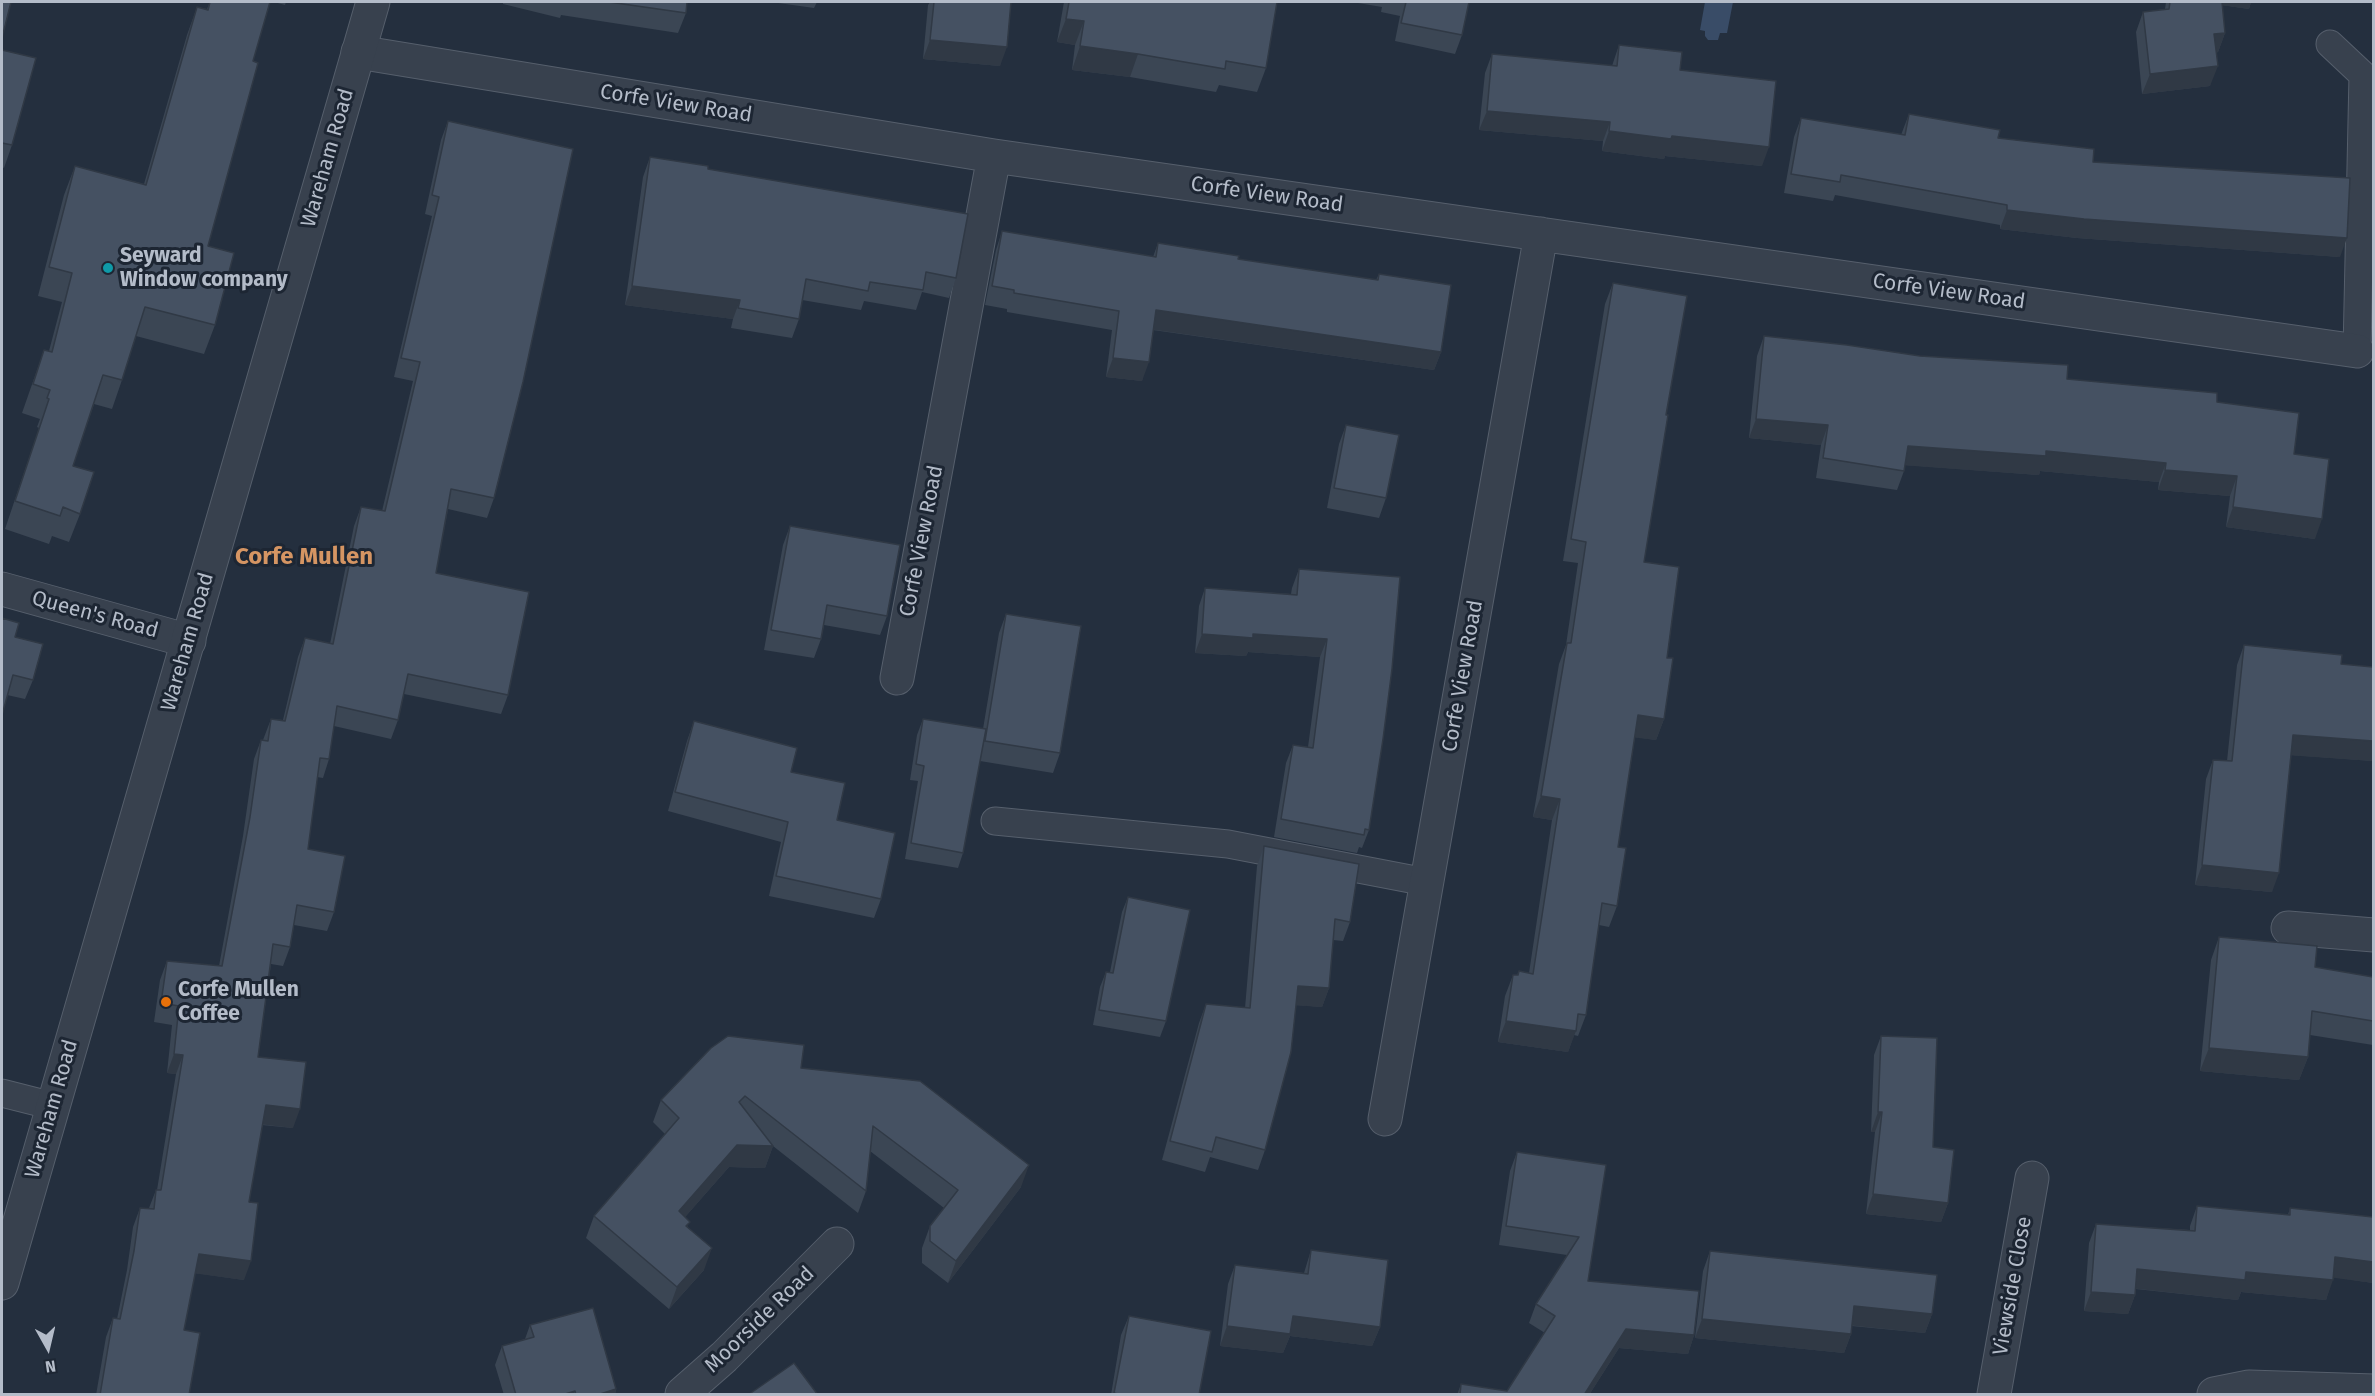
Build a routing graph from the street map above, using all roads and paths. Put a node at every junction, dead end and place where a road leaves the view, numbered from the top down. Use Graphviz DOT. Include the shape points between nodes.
graph roads {
  1 [pos="373,2"];
  2 [pos="2330,44"];
  3 [pos="358,52"];
  4 [pos="994,156"];
  5 [pos="1541,234"];
  6 [pos="2357,351"];
  7 [pos="2,589"];
  8 [pos="189,641"];
  9 [pos="897,678"];
  10 [pos="995,821"];
  11 [pos="1426,882"];
  12 [pos="2288,928"];
  13 [pos="2373,934"];
  14 [pos="2,1093"];
  15 [pos="53,1106"];
  16 [pos="1385,1119"];
  17 [pos="2032,1178"];
  18 [pos="837,1244"];
  19 [pos="2,1283"];
  20 [pos="2373,1391"];
  21 [pos="682,1395"];
  22 [pos="1994,1395"];
  23 [pos="2214,1395"];
  1 -- 3 [label="street, Wareham Road"];
  2 -- 6 [label="lane" via="2363,75"];
  3 -- 4 [label="street, Corfe View Road"];
  3 -- 8 [label="street, Wareham Road"];
  4 -- 5 [label="street, Corfe View Road"];
  4 -- 9 [label="street, Corfe View Road"];
  5 -- 6 [label="street, Corfe View Road"];
  5 -- 11 [label="street, Corfe View Road"];
  7 -- 8 [label="street, Queen's Road"];
  8 -- 15 [label="street, Wareham Road"];
  10 -- 11 [label="lane" via="1228,844"];
  11 -- 16 [label="street, Corfe View Road"];
  12 -- 13 [label="street"];
  14 -- 15 [label="lane"];
  15 -- 19 [label="street, Wareham Road"];
  17 -- 22 [label="street, Viewside Close"];
  18 -- 21 [label="street, Moorside Road"];
  20 -- 23 [label="street" via="2248,1387"];
}
